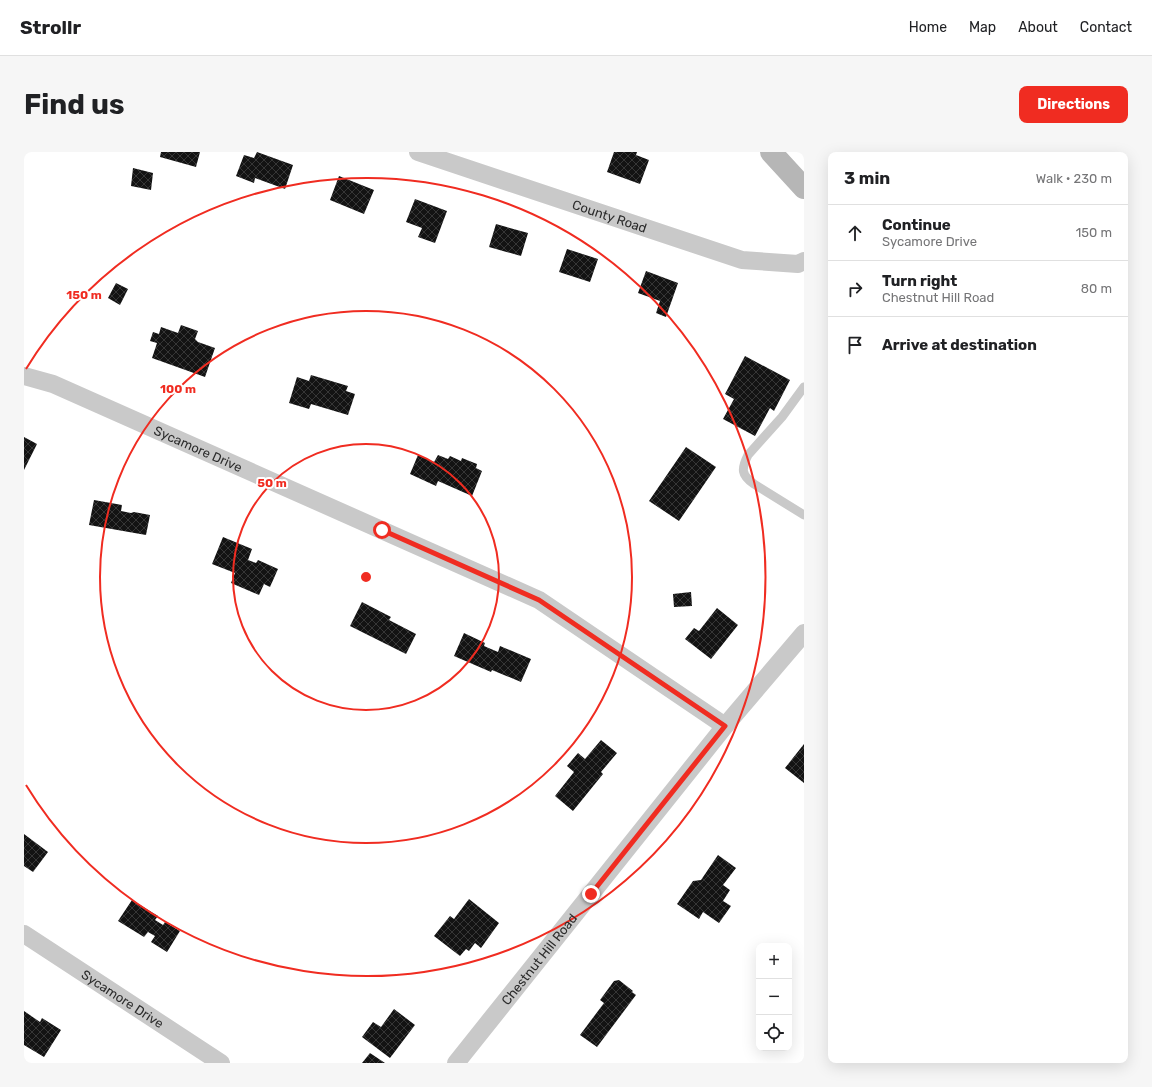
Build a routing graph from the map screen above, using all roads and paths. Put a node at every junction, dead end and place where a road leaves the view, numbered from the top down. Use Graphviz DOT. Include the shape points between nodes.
graph roads {
  1 [pos="418,152"];
  2 [pos="771,152"];
  3 [pos="804,188"];
  4 [pos="804,261"];
  5 [pos="24,376"];
  6 [pos="804,387"];
  7 [pos="804,515"];
  8 [pos="804,633"];
  9 [pos="725,726"];
  10 [pos="24,934"];
  11 [pos="221,1063"];
  12 [pos="456,1063"];
  1 -- 4 [label="street, County Road" via="742,260 798,264"];
  2 -- 3 [label="main road"];
  5 -- 9 [label="street, Sycamore Drive" via="53,384 539,600"];
  6 -- 7 [label="lane" via="782,417 748,455 743,473 746,479"];
  8 -- 9 [label="street, Chestnut Hill Road"];
  9 -- 12 [label="street, Chestnut Hill Road"];
  10 -- 11 [label="street, Sycamore Drive"];
}
